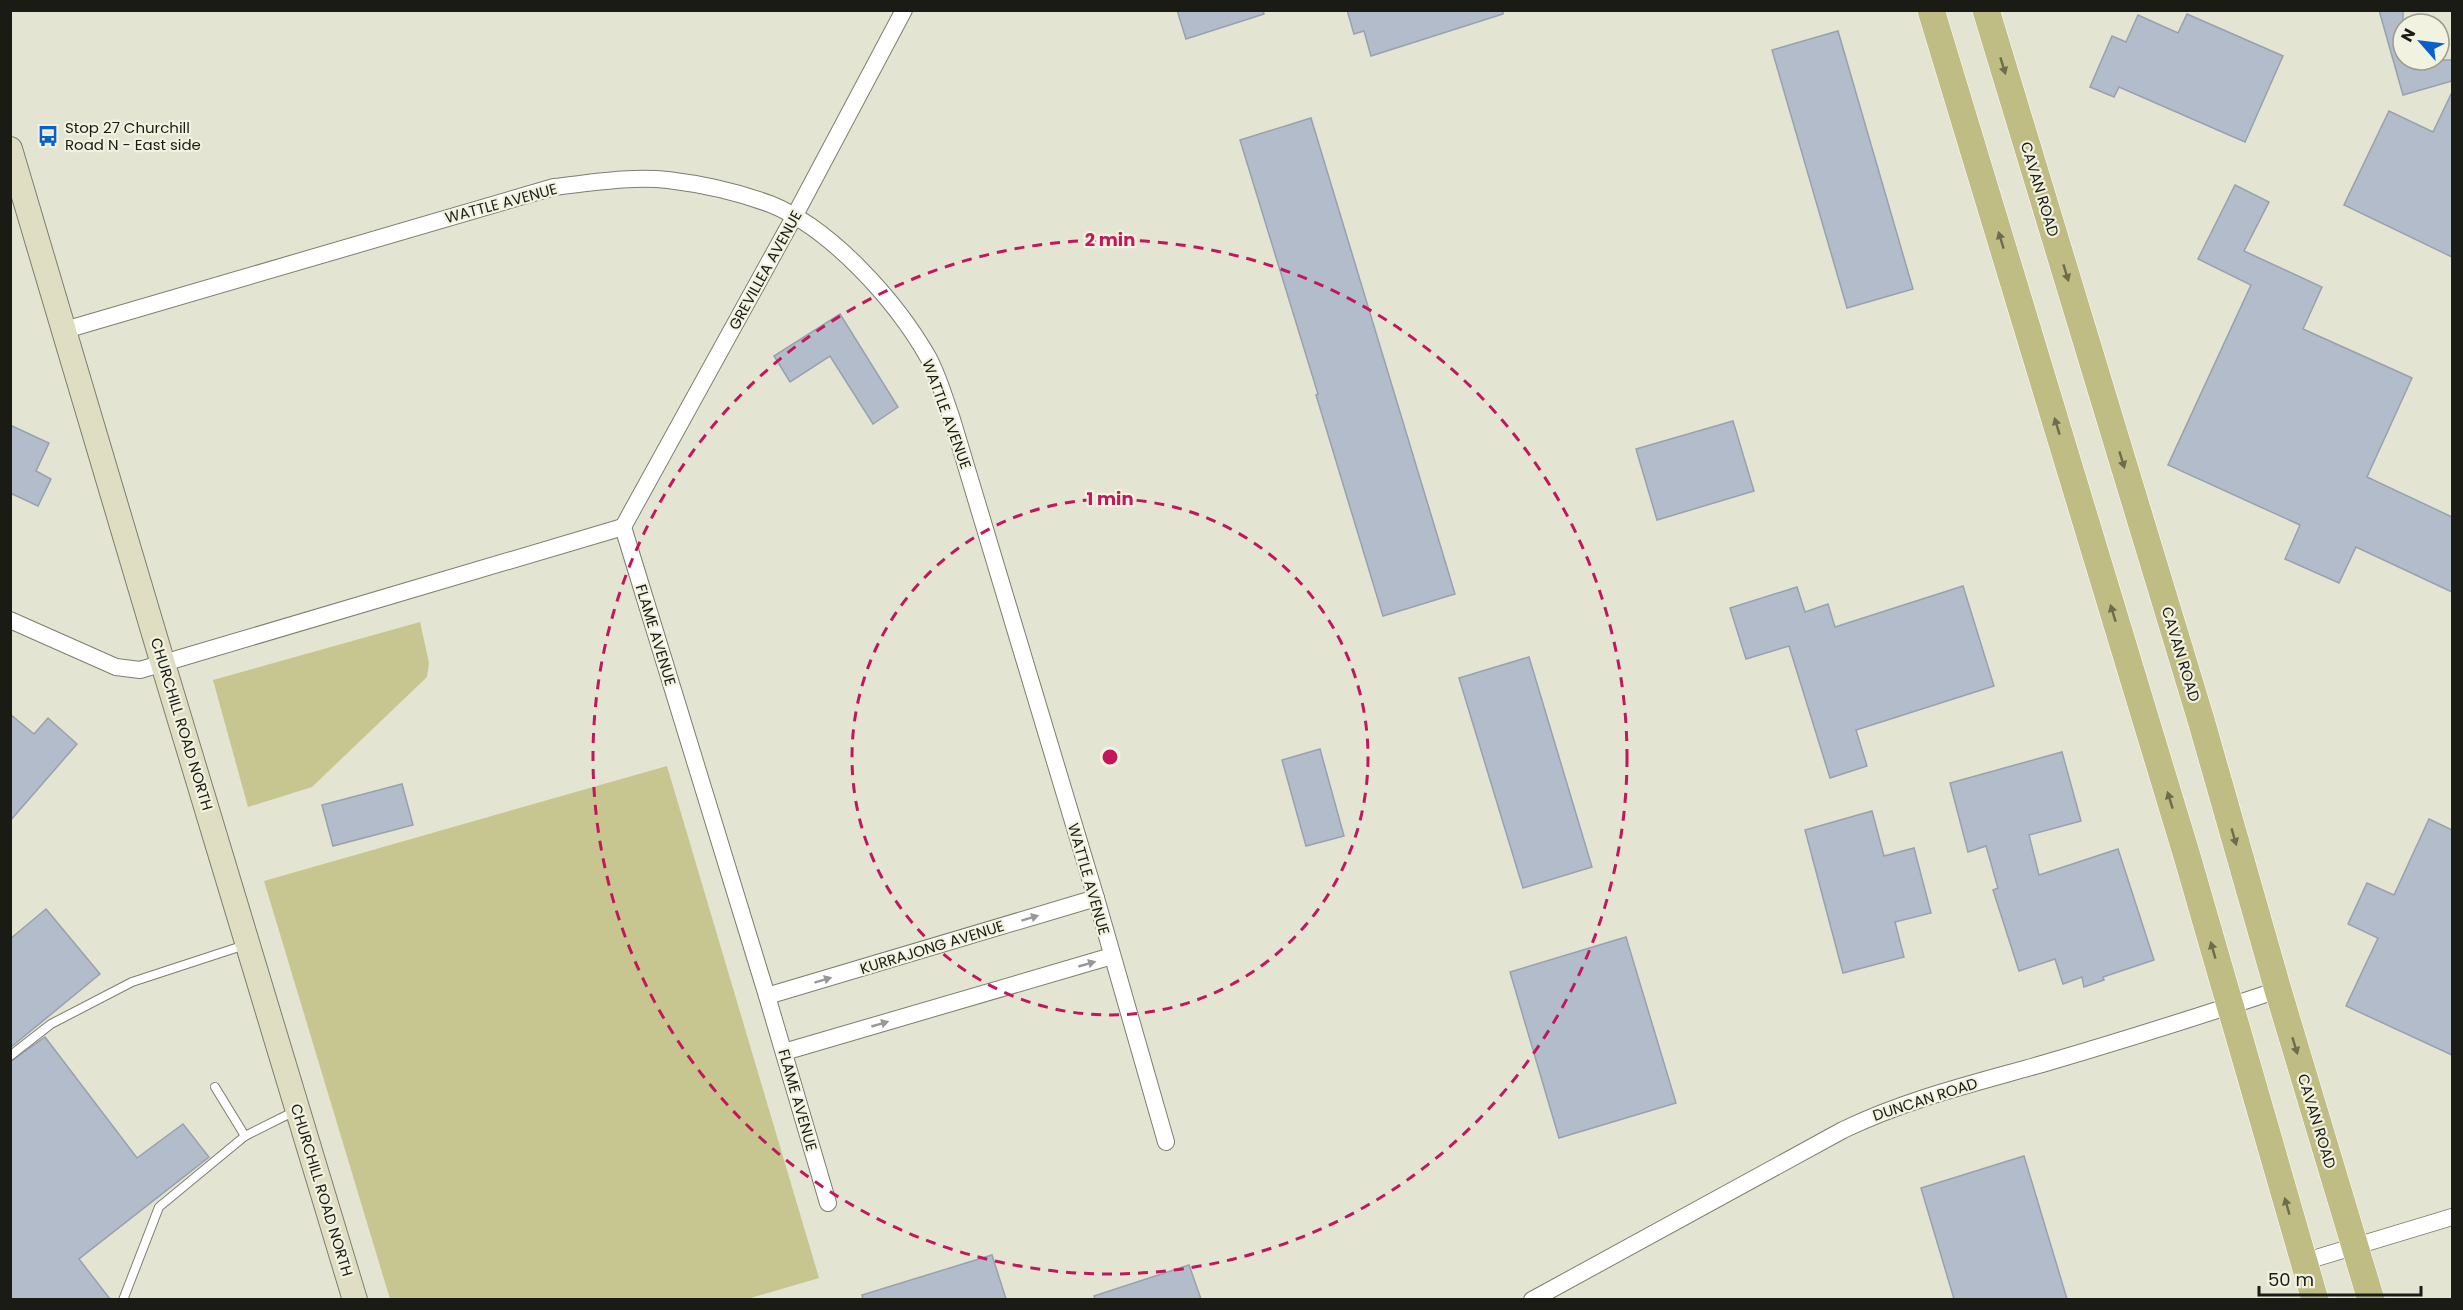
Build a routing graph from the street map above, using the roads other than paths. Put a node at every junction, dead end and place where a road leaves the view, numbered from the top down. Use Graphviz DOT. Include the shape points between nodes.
graph roads {
  1 [pos="904,10"];
  2 [pos="1986,10"];
  3 [pos="1936,12"];
  4 [pos="10,149"];
  5 [pos="794,217"];
  6 [pos="65,330"];
  7 [pos="623,527"];
  8 [pos="10,620"];
  9 [pos="163,664"];
  10 [pos="1096,898"];
  11 [pos="248,944"];
  12 [pos="1112,956"];
  13 [pos="2278,990"];
  14 [pos="767,996"];
  15 [pos="2229,1006"];
  16 [pos="784,1052"];
  17 [pos="10,1056"];
  18 [pos="215,1087"];
  19 [pos="298,1109"];
  20 [pos="245,1136"];
  21 [pos="1166,1142"];
  22 [pos="828,1203"];
  23 [pos="2452,1216"];
  24 [pos="2355,1246"];
  25 [pos="2303,1262"];
  26 [pos="123,1299"];
  27 [pos="355,1299"];
  28 [pos="1532,1299"];
  29 [pos="2315,1299"];
  30 [pos="2370,1299"];
  1 -- 5 [label="street, GREVILLEA AVENUE"];
  2 -- 13 [label="main road, CAVAN ROAD, one-way" via="2201,720"];
  15 -- 3 [label="main road, one-way"];
  4 -- 6 [label="street, CHURCHILL ROAD NORTH"];
  5 -- 6 [label="street, WATTLE AVENUE" via="770,204 719,189 666,180 554,187"];
  5 -- 7 [label="street, GREVILLEA AVENUE"];
  5 -- 10 [label="street, WATTLE AVENUE" via="836,245 875,286 898,311 929,359 951,416"];
  6 -- 9 [label="street, CHURCHILL ROAD NORTH"];
  7 -- 9 [label="street"];
  7 -- 14 [label="street, FLAME AVENUE"];
  8 -- 9 [label="street" via="116,667 140,670"];
  9 -- 11 [label="street, CHURCHILL ROAD NORTH"];
  10 -- 12 [label="street, WATTLE AVENUE"];
  14 -- 10 [label="street, KURRAJONG AVENUE, one-way"];
  11 -- 17 [label="lane" via="132,982 51,1024"];
  11 -- 19 [label="street, CHURCHILL ROAD NORTH"];
  16 -- 12 [label="street, one-way"];
  12 -- 21 [label="street, WATTLE AVENUE"];
  13 -- 15 [label="street, DUNCAN ROAD"];
  13 -- 24 [label="main road, CAVAN ROAD, one-way"];
  14 -- 16 [label="street, FLAME AVENUE"];
  25 -- 15 [label="main road, one-way"];
  15 -- 28 [label="street, DUNCAN ROAD" via="1880,1112"];
  16 -- 22 [label="street, FLAME AVENUE"];
  18 -- 20 [label="lane"];
  19 -- 20 [label="lane"];
  19 -- 27 [label="street, CHURCHILL ROAD NORTH"];
  20 -- 26 [label="lane" via="159,1206"];
  23 -- 24 [label="street"];
  24 -- 25 [label="street"];
  24 -- 30 [label="main road, CAVAN ROAD"];
  25 -- 29 [label="main road"];
}
